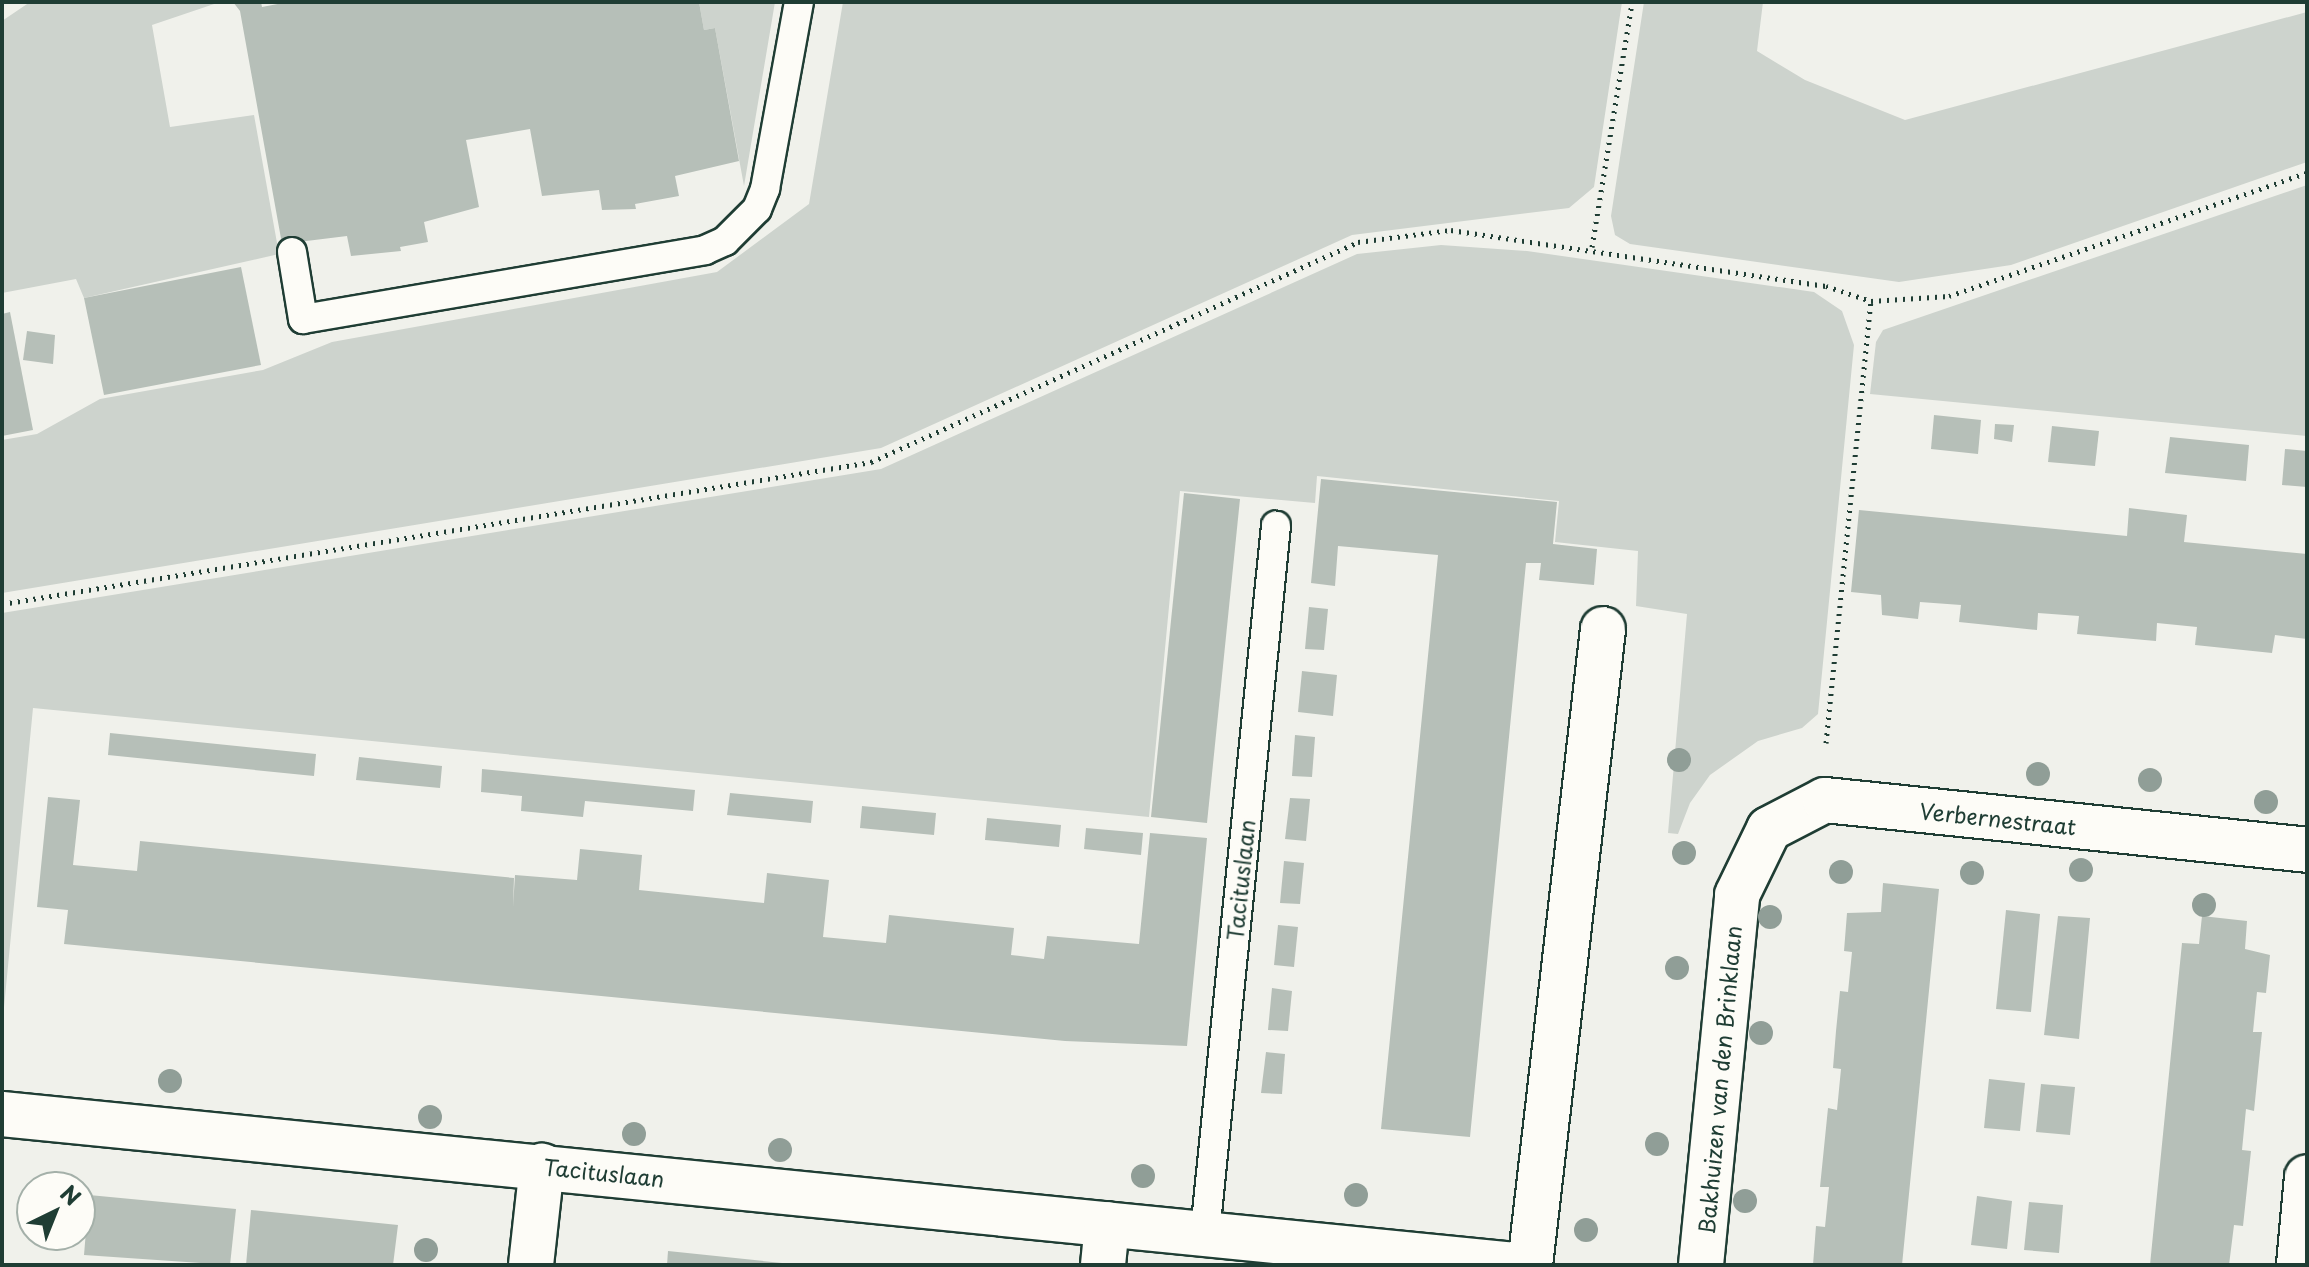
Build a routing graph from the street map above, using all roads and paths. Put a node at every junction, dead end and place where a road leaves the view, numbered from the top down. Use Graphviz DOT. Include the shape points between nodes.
graph roads {
  1 [pos="799,2"];
  2 [pos="1632,2"];
  3 [pos="2307,173"];
  4 [pos="1592,247"];
  5 [pos="292,252"];
  6 [pos="1871,301"];
  7 [pos="1276,526"];
  8 [pos="2,604"];
  9 [pos="1603,629"];
  10 [pos="1825,800"];
  11 [pos="2307,850"];
  12 [pos="2,1114"];
  13 [pos="542,1166"];
  14 [pos="2307,1177"];
  15 [pos="1205,1233"];
  16 [pos="1105,1245"];
  17 [pos="531,1265"];
  18 [pos="1516,1265"];
  19 [pos="1530,1265"];
  20 [pos="1701,1265"];
  21 [pos="2299,1265"];
  1 -- 5 [label="lane" via="765,189 750,218 725,241 705,250 303,319"];
  2 -- 4 [label="path"];
  3 -- 6 [label="path" via="1949,296"];
  4 -- 6 [label="path" via="1826,286"];
  4 -- 8 [label="path" via="1451,230 1358,242 871,462"];
  6 -- 10 [label="path" via="1826,712"];
  7 -- 15 [label="lane, Tacituslaan"];
  9 -- 19 [label="street"];
  10 -- 11 [label="street, Verbernestraat"];
  10 -- 20 [label="street, Bakhuizen van den Brinklaan" via="1769,829 1737,895"];
  12 -- 13 [label="street, Tacituslaan"];
  13 -- 16 [label="street, Tacituslaan"];
  13 -- 17 [label="street"];
  14 -- 21 [label="street"];
  15 -- 16 [label="street, Tacituslaan"];
  15 -- 18 [label="street, Tacituslaan"];
}
